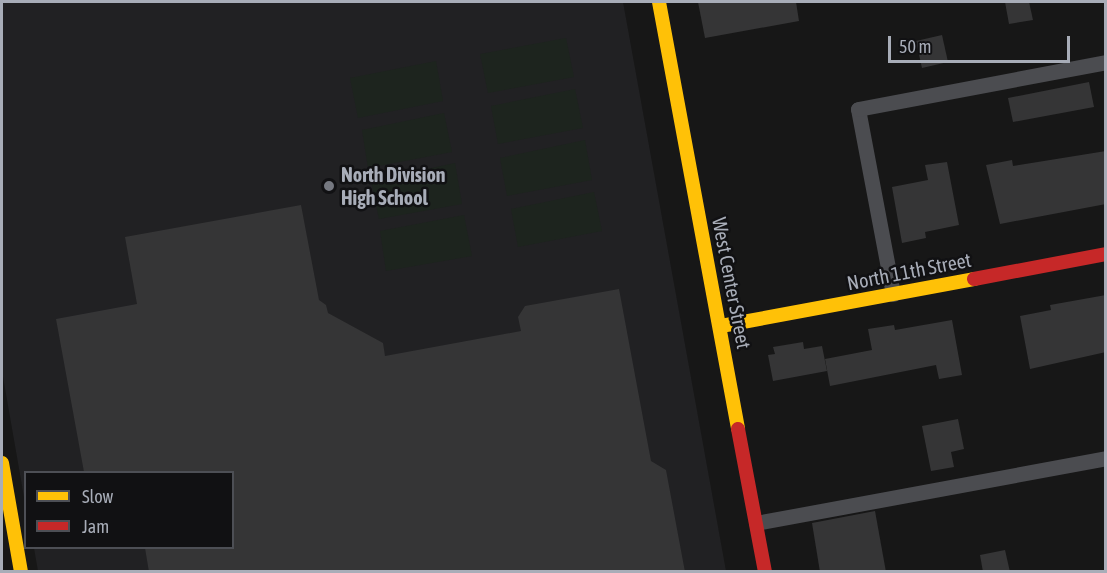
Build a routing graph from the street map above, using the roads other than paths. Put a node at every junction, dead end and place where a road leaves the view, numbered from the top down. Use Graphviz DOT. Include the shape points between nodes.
graph roads {
  1 [pos="659,2"];
  2 [pos="1106,62"];
  3 [pos="1106,254"];
  4 [pos="893,294"];
  5 [pos="721,326"];
  6 [pos="1106,458"];
  7 [pos="2,463"];
  8 [pos="756,523"];
  9 [pos="21,572"];
  10 [pos="765,572"];
  1 -- 5 [label="street, West Center Street"];
  2 -- 4 [label="lane" via="858,109"];
  3 -- 4 [label="street, North 11th Street"];
  4 -- 5 [label="street, North 11th Street"];
  5 -- 8 [label="street, West Center Street"];
  6 -- 8 [label="lane"];
  7 -- 9 [label="street"];
  8 -- 10 [label="street, West Center Street"];
}
